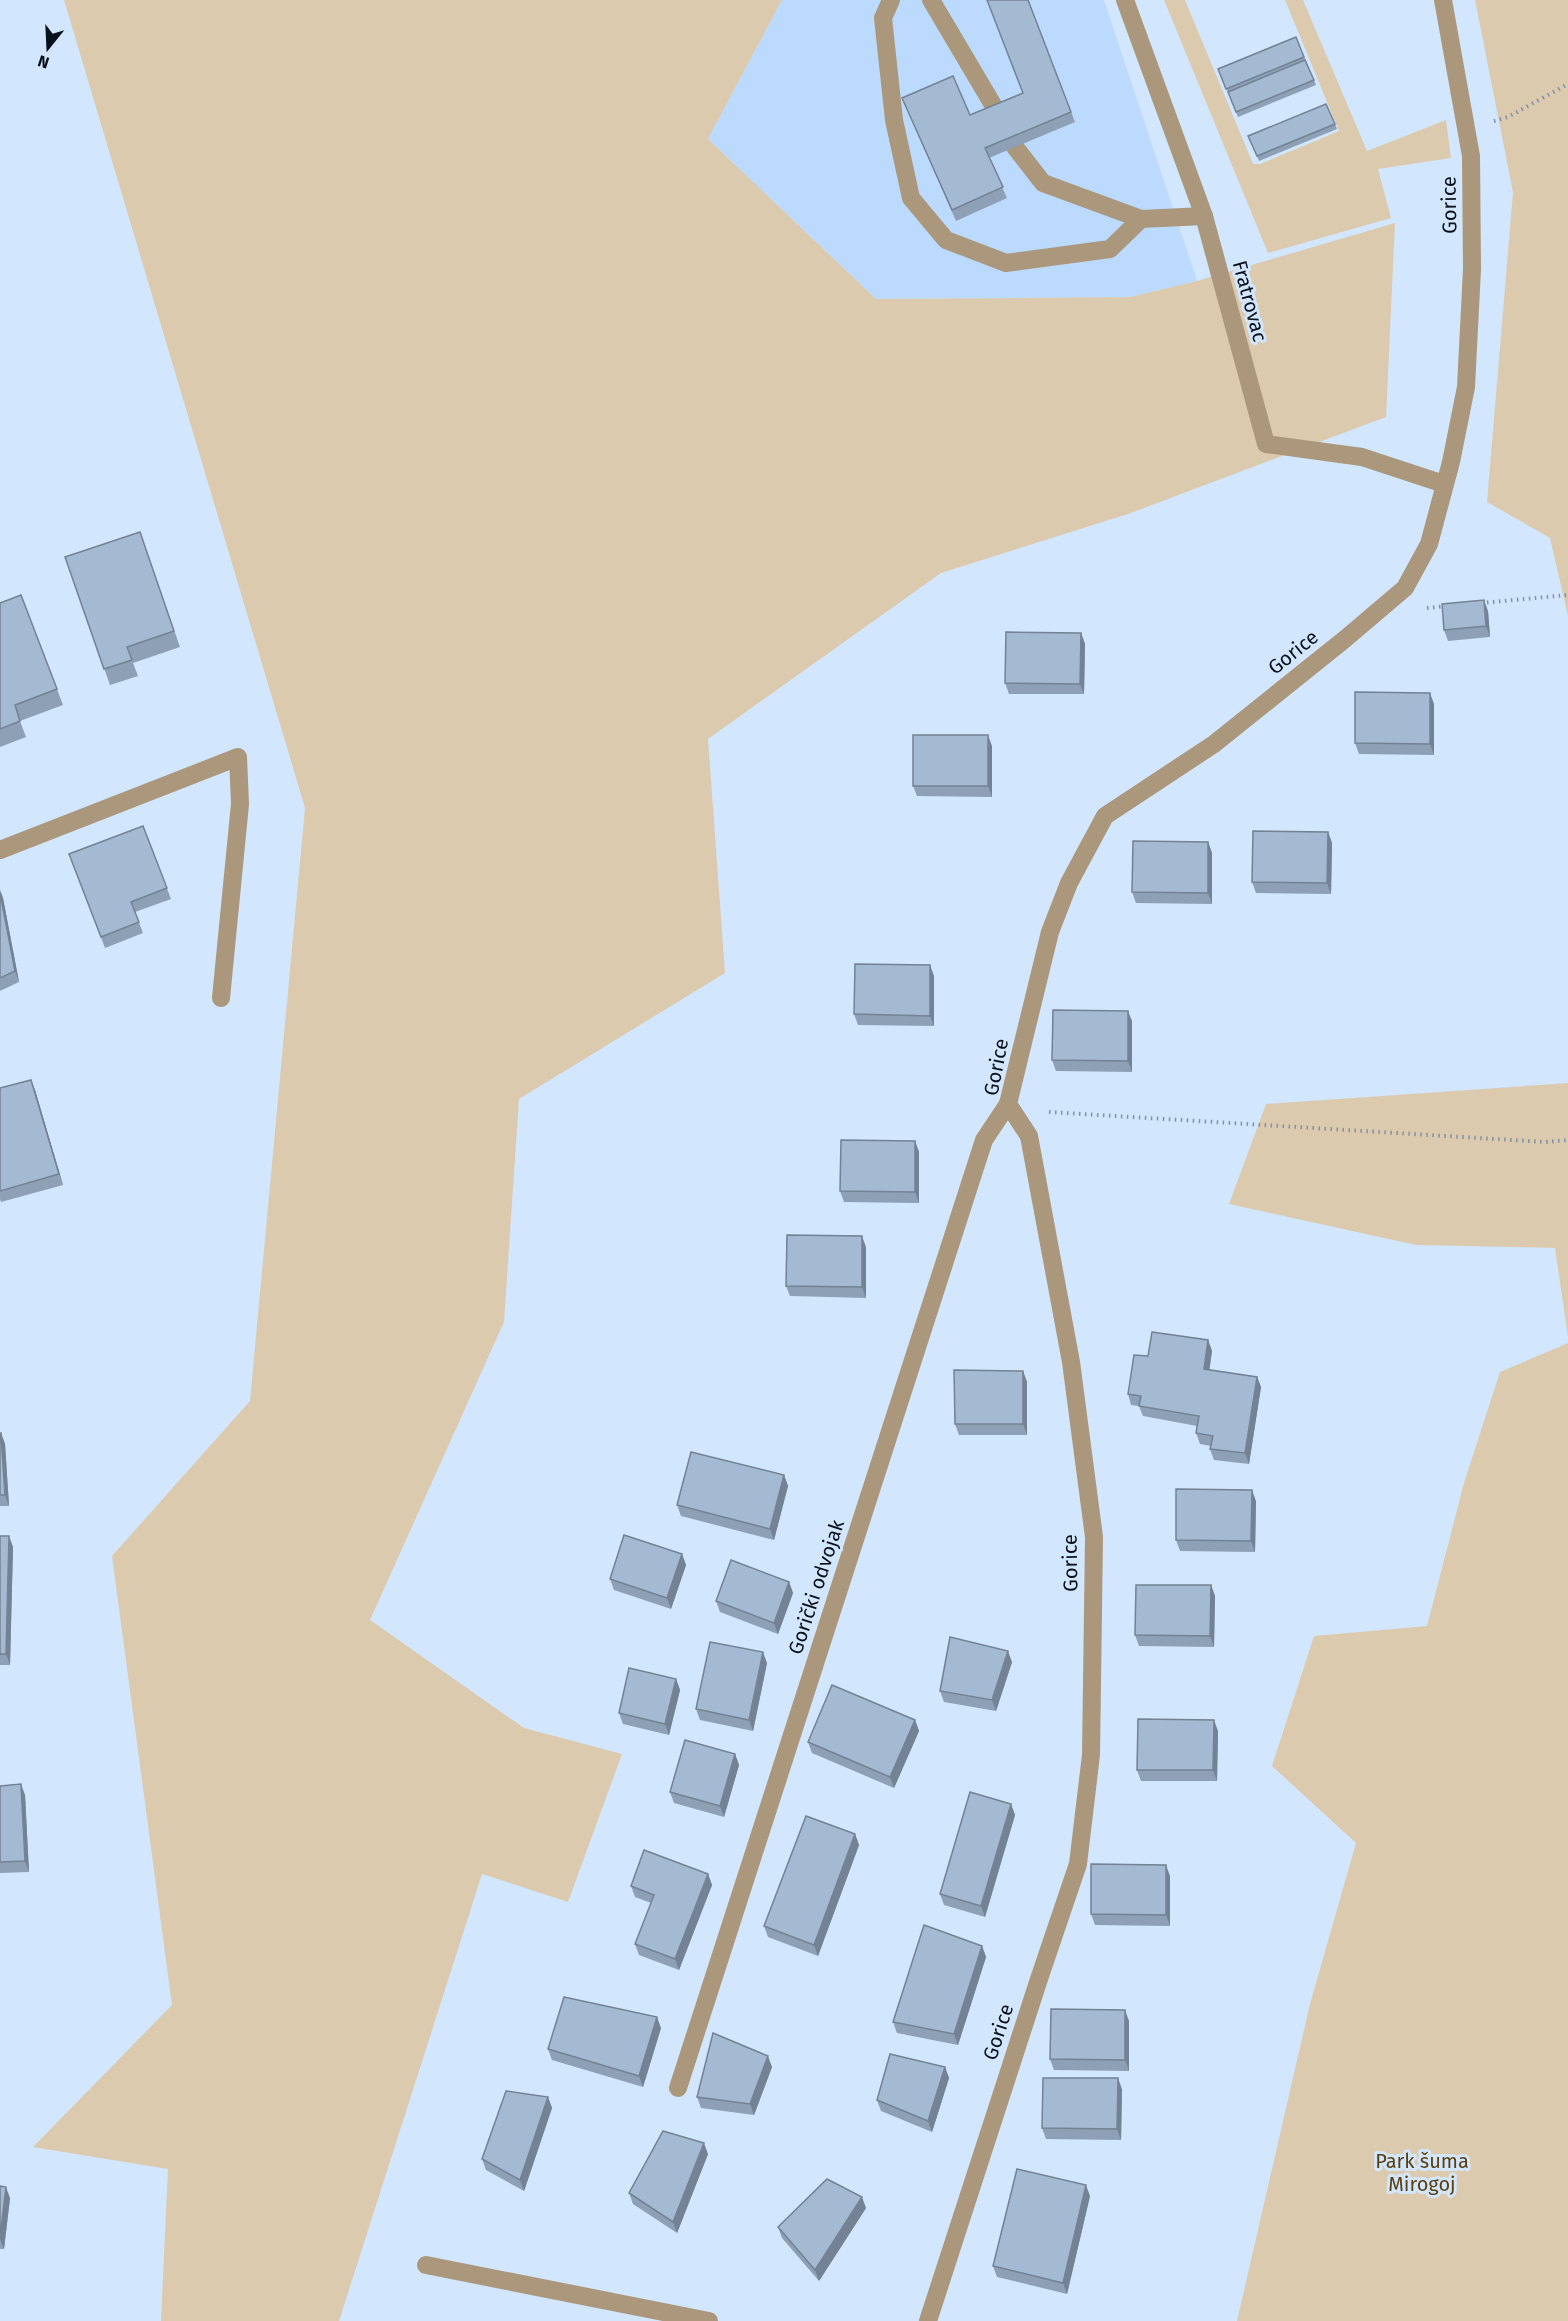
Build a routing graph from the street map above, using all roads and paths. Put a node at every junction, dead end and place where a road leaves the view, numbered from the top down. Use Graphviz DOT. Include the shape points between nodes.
graph roads {
  1 [pos="891,0"];
  2 [pos="932,0"];
  3 [pos="1125,0"];
  4 [pos="1443,0"];
  5 [pos="1568,84"];
  6 [pos="999,115"];
  7 [pos="1465,128"];
  8 [pos="1015,147"];
  9 [pos="1204,216"];
  10 [pos="1141,219"];
  11 [pos="1444,484"];
  12 [pos="1568,595"];
  13 [pos="1472,604"];
  14 [pos="1449,606"];
  15 [pos="1426,608"];
  16 [pos="0,850"];
  17 [pos="221,998"];
  18 [pos="1010,1107"];
  19 [pos="1568,1140"];
  20 [pos="678,2088"];
  21 [pos="426,2265"];
  22 [pos="709,2321"];
  23 [pos="928,2321"];
  1 -- 10 [label="street" via="884,18 892,109 911,198 946,240 1006,263 1110,249"];
  2 -- 6 [label="street"];
  3 -- 9 [label="street, Fratrovac"];
  4 -- 7 [label="street, Gorice"];
  5 -- 7 [label="path" via="1508,117"];
  7 -- 11 [label="street, Gorice" via="1471,156 1473,269 1466,387"];
  8 -- 10 [label="street" via="1043,183"];
  9 -- 10 [label="street"];
  9 -- 11 [label="street, Fratrovac" via="1266,444 1362,457"];
  11 -- 18 [label="street, Gorice" via="1430,543 1405,588 1214,744 1105,816 1069,883 1050,932"];
  12 -- 13 [label="path"];
  14 -- 15 [label="path"];
  16 -- 17 [label="street" via="238,757 240,804"];
  18 -- 19 [label="path" via="1545,1142"];
  18 -- 20 [label="street, Gorički odvojak" via="984,1140"];
  18 -- 23 [label="street, Gorice" via="1029,1136 1071,1362 1094,1537 1091,1755 1078,1864"];
  21 -- 22 [label="street"];
}
